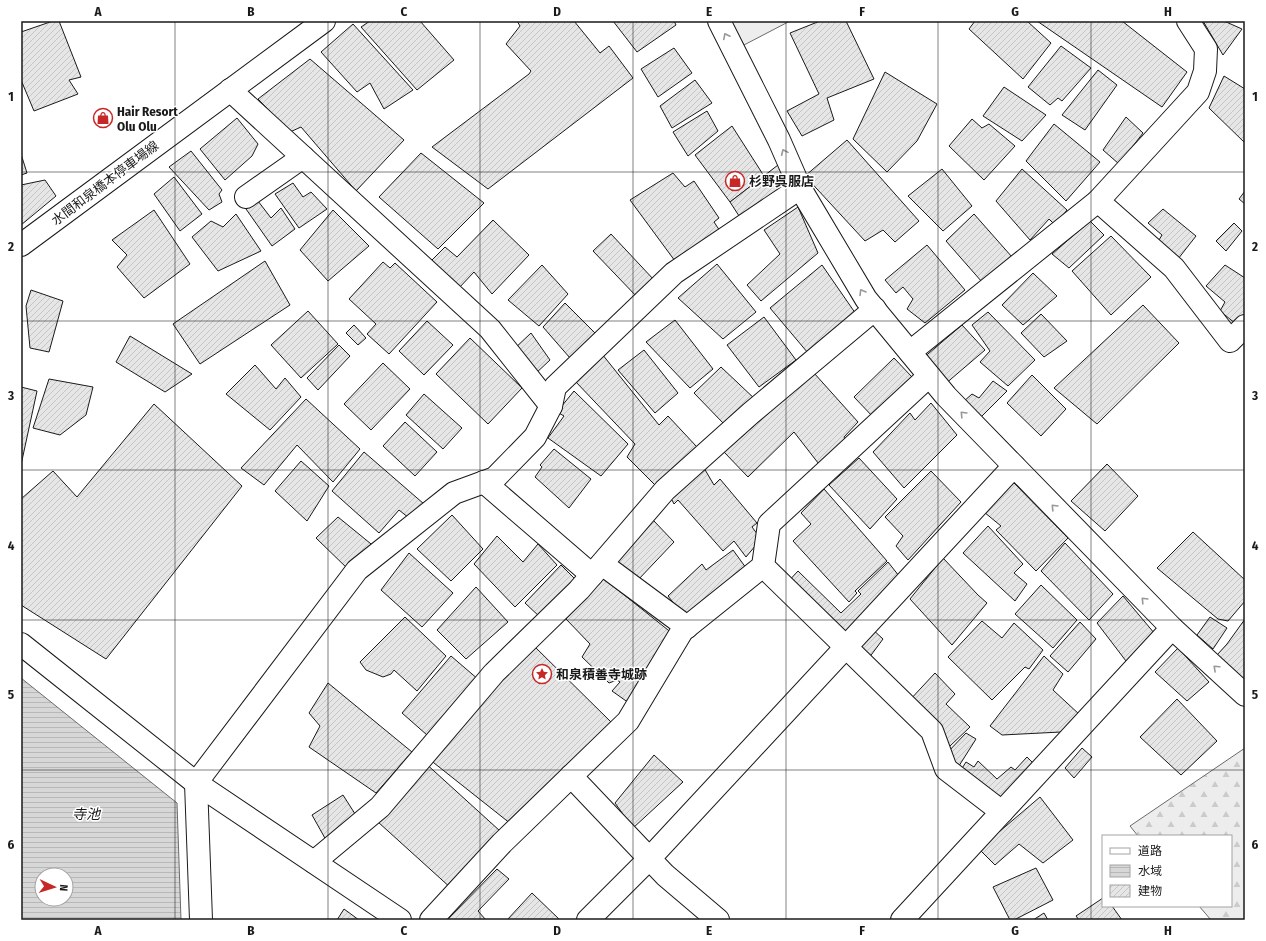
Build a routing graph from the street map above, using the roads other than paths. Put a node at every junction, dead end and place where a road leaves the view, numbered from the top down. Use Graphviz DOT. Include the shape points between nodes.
graph roads {
  1 [pos="324,21"];
  2 [pos="719,21"];
  3 [pos="1188,21"];
  4 [pos="230,90"];
  5 [pos="303,157"];
  6 [pos="800,188"];
  7 [pos="246,197"];
  8 [pos="1098,201"];
  9 [pos="21,246"];
  10 [pos="875,309"];
  11 [pos="1245,326"];
  12 [pos="910,352"];
  13 [pos="929,376"];
  14 [pos="551,406"];
  15 [pos="1014,466"];
  16 [pos="484,482"];
  17 [pos="762,566"];
  18 [pos="597,569"];
  19 [pos="687,627"];
  20 [pos="1172,628"];
  21 [pos="21,644"];
  22 [pos="846,646"];
  23 [pos="1245,695"];
  24 [pos="571,776"];
  25 [pos="196,783"];
  26 [pos="1002,812"];
  27 [pos="649,858"];
  28 [pos="314,862"];
  29 [pos="201,920"];
  30 [pos="400,920"];
  31 [pos="431,920"];
  32 [pos="588,920"];
  33 [pos="718,920"];
  34 [pos="902,920"];
  1 -- 4 [label="street, 水間和泉橋本停車場線"];
  6 -- 2 [label="street, one-way" via="779,140"];
  3 -- 8 [label="street" via="1206,49 1205,71 1198,92"];
  4 -- 5 [label="street"];
  4 -- 9 [label="street, 水間和泉橋本停車場線"];
  5 -- 7 [label="street"];
  5 -- 14 [label="street" via="490,329"];
  10 -- 6 [label="street, one-way" via="866,299"];
  6 -- 14 [label="street" via="674,273 555,387"];
  8 -- 11 [label="street" via="1174,268 1230,341"];
  8 -- 12 [label="street"];
  10 -- 12 [label="street"];
  10 -- 18 [label="street" via="751,413 665,490"];
  12 -- 13 [label="street"];
  15 -- 13 [label="street, one-way"];
  13 -- 17 [label="street" via="769,524"];
  14 -- 16 [label="street" via="535,437 495,478"];
  20 -- 15 [label="street, one-way"];
  15 -- 22 [label="street"];
  16 -- 18 [label="street"];
  16 -- 25 [label="street" via="454,493 357,570"];
  17 -- 19 [label="street"];
  17 -- 22 [label="street"];
  18 -- 19 [label="street"];
  18 -- 28 [label="street" via="494,673 380,807"];
  19 -- 24 [label="street" via="682,631 628,721"];
  23 -- 20 [label="street, one-way"];
  20 -- 26 [label="street"];
  21 -- 25 [label="street"];
  22 -- 26 [label="street" via="932,731 946,769"];
  22 -- 27 [label="street"];
  24 -- 27 [label="street"];
  24 -- 31 [label="street" via="502,842"];
  25 -- 28 [label="street"];
  25 -- 29 [label="street"];
  26 -- 34 [label="street"];
  27 -- 32 [label="street"];
  27 -- 33 [label="street"];
  28 -- 30 [label="street"];
}
